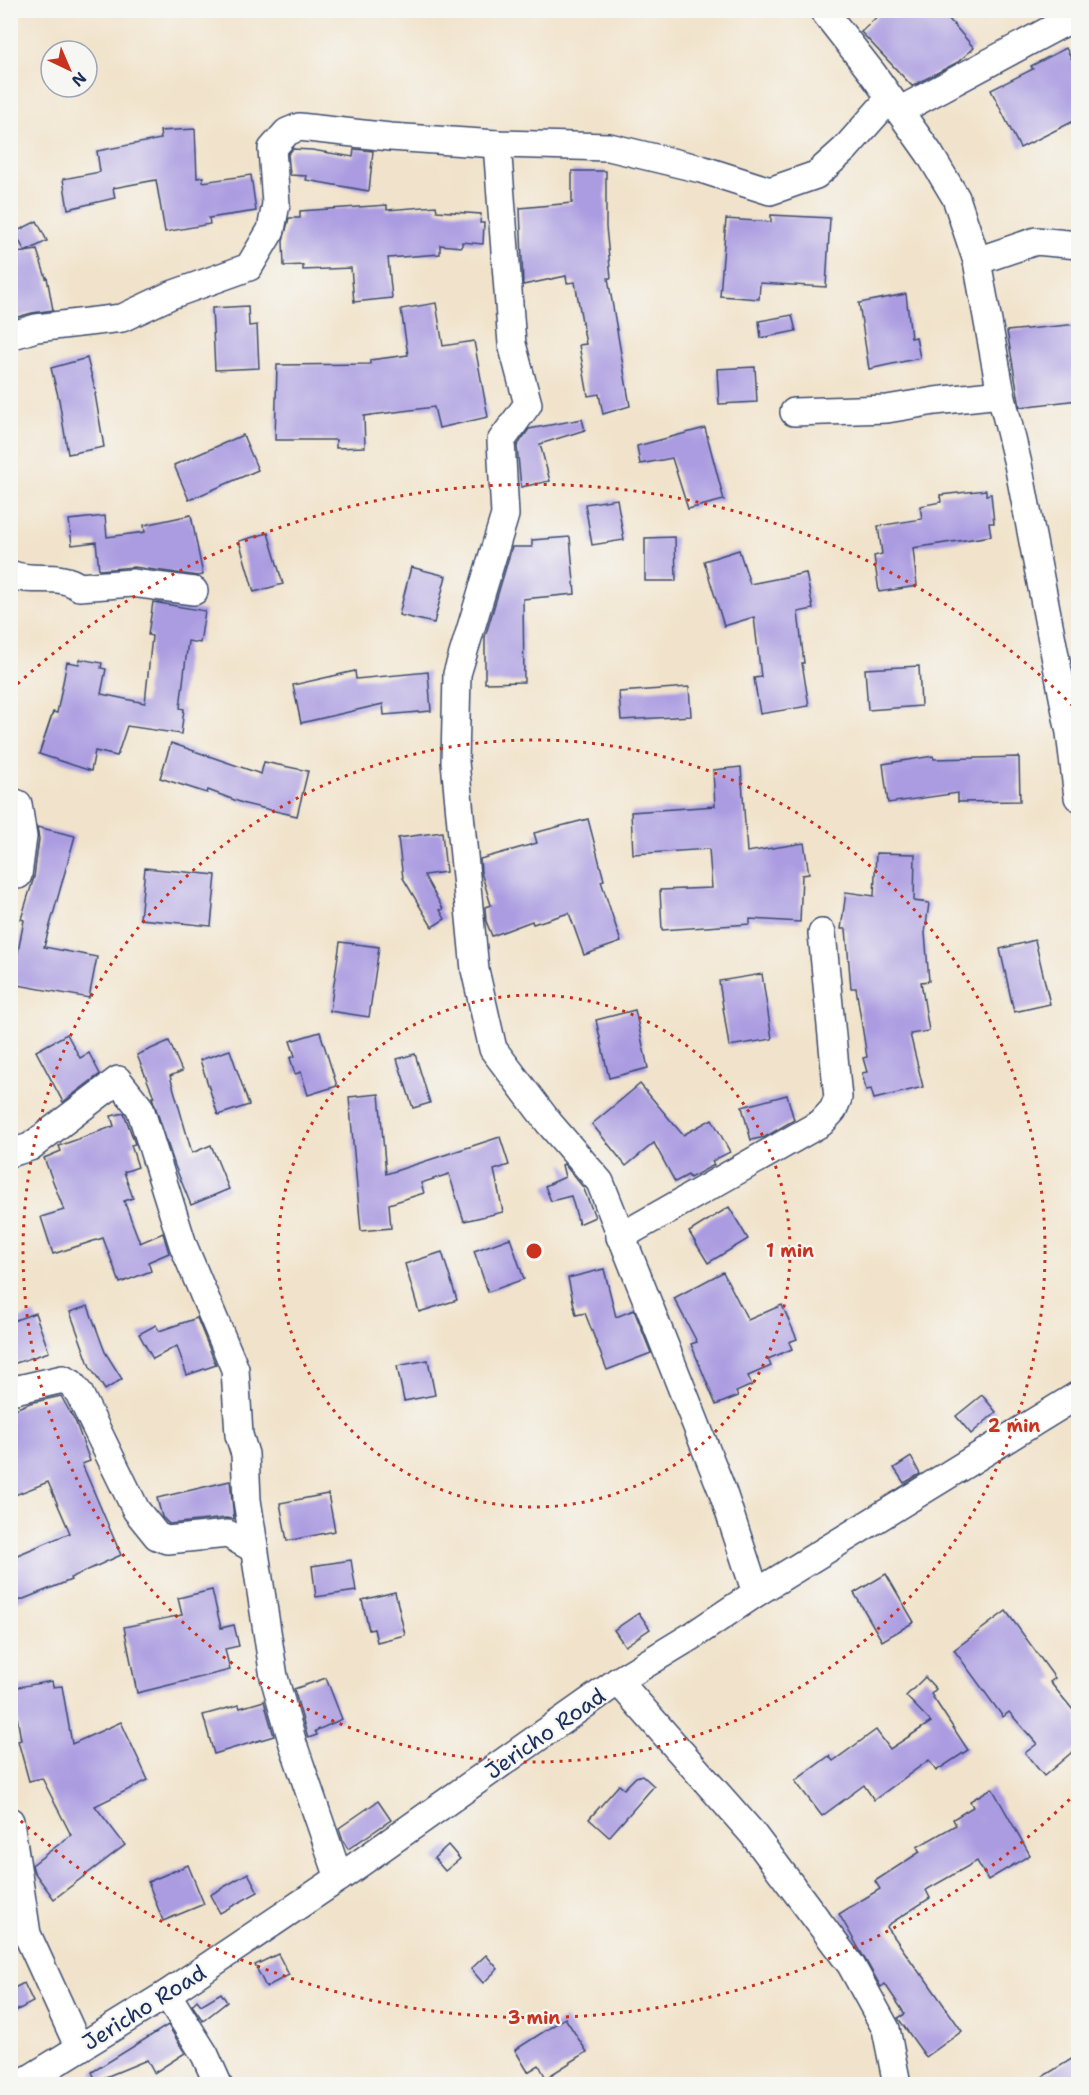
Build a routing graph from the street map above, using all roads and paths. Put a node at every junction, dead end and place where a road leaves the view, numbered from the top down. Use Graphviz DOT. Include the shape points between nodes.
graph roads {
  1 [pos="823,10"];
  2 [pos="1078,15"];
  3 [pos="894,104"];
  4 [pos="497,144"];
  5 [pos="1078,245"];
  6 [pos="977,261"];
  7 [pos="10,336"];
  8 [pos="1000,394"];
  9 [pos="794,412"];
  10 [pos="10,574"];
  11 [pos="194,591"];
  12 [pos="1078,797"];
  13 [pos="10,801"];
  14 [pos="18,875"];
  15 [pos="822,933"];
  16 [pos="10,1153"];
  17 [pos="620,1237"];
  18 [pos="10,1391"];
  19 [pos="1078,1395"];
  20 [pos="255,1549"];
  21 [pos="756,1593"];
  22 [pos="618,1681"];
  23 [pos="10,1821"];
  24 [pos="339,1878"];
  25 [pos="19,1936"];
  26 [pos="166,1994"];
  27 [pos="79,2048"];
  28 [pos="53,2077"];
  29 [pos="21,2085"];
  30 [pos="218,2085"];
  31 [pos="897,2085"];
  1 -- 3 [label="street"];
  2 -- 3 [label="street"];
  3 -- 4 [label="street" via="816,175 770,191 701,169 609,147"];
  3 -- 6 [label="street" via="956,198"];
  4 -- 7 [label="street" via="390,138 300,127 287,132 272,148 276,204 271,230 249,267 171,295 122,318 36,328"];
  4 -- 17 [label="street" via="512,344 528,404 501,441 506,515 457,674 455,762 475,970 493,1049 549,1124 600,1182"];
  5 -- 6 [label="street" via="1036,241"];
  6 -- 8 [label="street"];
  8 -- 9 [label="street" via="887,410"];
  8 -- 12 [label="street" via="1018,464 1070,733"];
  10 -- 11 [label="street" via="20,579 70,580 79,587 132,583"];
  13 -- 14 [label="street" via="18,804 23,837"];
  15 -- 17 [label="street" via="838,1098 833,1110 821,1123"];
  16 -- 20 [label="street" via="30,1147 118,1080 140,1108 183,1245 235,1369 239,1435 245,1454"];
  17 -- 21 [label="street" via="722,1490"];
  18 -- 20 [label="street" via="63,1379 71,1383 136,1510 157,1536 167,1540 228,1534"];
  19 -- 21 [label="street, Jericho Road"];
  20 -- 24 [label="street" via="274,1677"];
  21 -- 22 [label="street, Jericho Road"];
  22 -- 24 [label="street, Jericho Road"];
  22 -- 31 [label="street" via="752,1833 851,1965 886,2029"];
  23 -- 25 [label="street"];
  24 -- 26 [label="street, Jericho Road"];
  25 -- 27 [label="street"];
  26 -- 27 [label="street, Jericho Road"];
  26 -- 30 [label="street" via="206,2055"];
  27 -- 28 [label="street, Jericho Road"];
  28 -- 29 [label="street, Jericho Road"];
}
